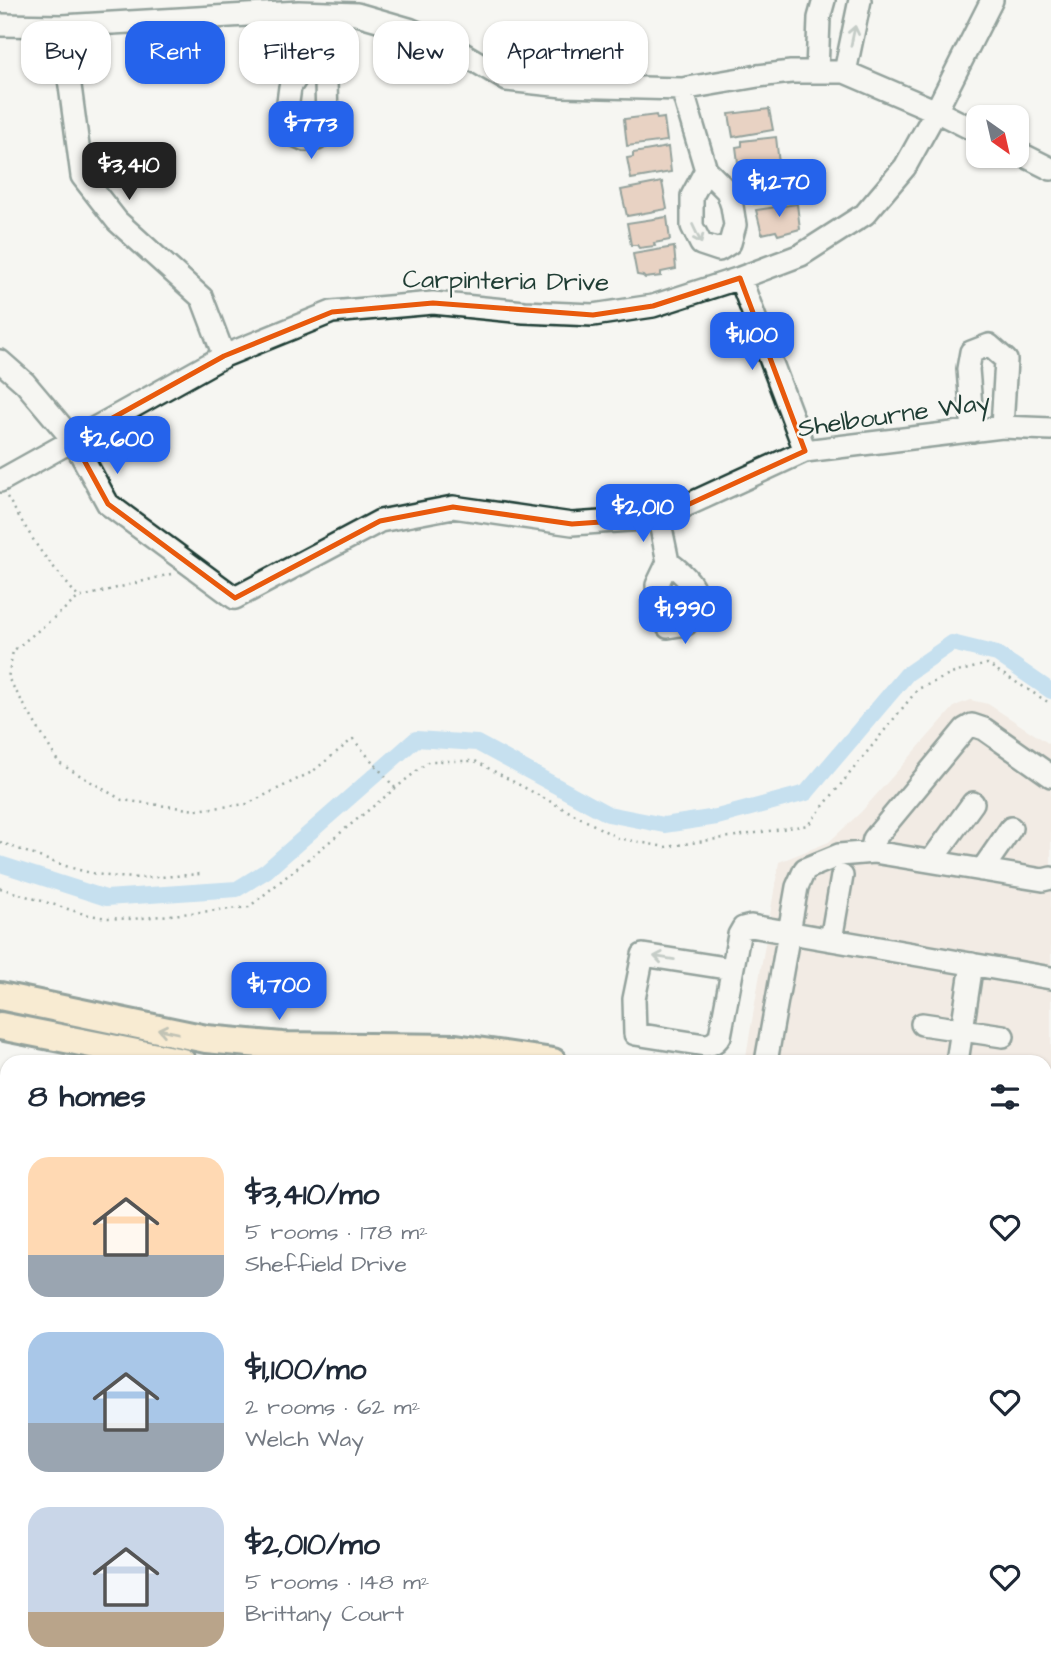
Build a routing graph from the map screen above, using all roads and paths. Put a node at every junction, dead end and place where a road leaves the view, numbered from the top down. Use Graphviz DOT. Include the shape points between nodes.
graph roads {
  1 [pos="824,0"];
  2 [pos="860,0"];
  3 [pos="992,0"];
  4 [pos="299,12"];
  5 [pos="300,21"];
  6 [pos="111,23"];
  7 [pos="0,25"];
  8 [pos="21,25"];
  9 [pos="817,72"];
  10 [pos="845,72"];
  11 [pos="70,84"];
  12 [pos="682,89"];
  13 [pos="936,111"];
  14 [pos="966,126"];
  15 [pos="1029,158"];
  16 [pos="1051,169"];
  17 [pos="706,170"];
  18 [pos="740,278"];
  19 [pos="224,356"];
  20 [pos="0,361"];
  21 [pos="1002,427"];
  22 [pos="1051,429"];
  23 [pos="973,430"];
  24 [pos="73,440"];
  25 [pos="804,451"];
  26 [pos="4,489"];
  27 [pos="659,518"];
  28 [pos="668,562"];
  29 [pos="195,569"];
  30 [pos="78,598"];
  31 [pos="1051,704"];
  32 [pos="1051,776"];
  33 [pos="395,788"];
  34 [pos="973,803"];
  35 [pos="1011,828"];
  36 [pos="0,842"];
  37 [pos="871,852"];
  38 [pos="931,861"];
  39 [pos="982,870"];
  40 [pos="201,874"];
  41 [pos="842,876"];
  42 [pos="1051,878"];
  43 [pos="0,888"];
  44 [pos="790,932"];
  45 [pos="831,940"];
  46 [pos="972,964"];
  47 [pos="732,969"];
  48 [pos="1051,978"];
  49 [pos="0,996"];
  50 [pos="922,1024"];
  51 [pos="0,1026"];
  52 [pos="962,1030"];
  53 [pos="1003,1036"];
  54 [pos="147,1055"];
  55 [pos="504,1055"];
  56 [pos="767,1055"];
  57 [pos="958,1055"];
  1 -- 9 [label="street"];
  10 -- 2 [label="street, one-way"];
  3 -- 13 [label="street, Carpinteria Drive"];
  4 -- 5 [label="street"];
  4 -- 6 [label="street"];
  4 -- 12 [label="street" via="357,15 409,29 507,80"];
  7 -- 8 [label="street"];
  9 -- 10 [label="street"];
  9 -- 12 [label="street"];
  10 -- 13 [label="street"];
  11 -- 19 [label="street" via="82,176 117,221 202,298"];
  12 -- 17 [label="street"];
  13 -- 14 [label="street"];
  13 -- 18 [label="street, Carpinteria Drive" via="905,167 865,214 801,255"];
  15 -- 16 [label="street"];
  18 -- 19 [label="street, Carpinteria Drive" via="653,306 593,315 433,303 332,312"];
  18 -- 25 [label="street"];
  19 -- 24 [label="street, Carpinteria Drive"];
  20 -- 24 [label="street"];
  21 -- 22 [label="street, Shelbourne Way"];
  21 -- 23 [label="street, Shelbourne Way"];
  21 -- 23 [label="street" via="1006,360 989,345 971,352"];
  23 -- 25 [label="street, Shelbourne Way"];
  24 -- 26 [label="street, Carpinteria Drive"];
  24 -- 29 [label="street" via="108,504"];
  25 -- 27 [label="street, Shelbourne Way"];
  26 -- 30 [label="path" via="39,550"];
  27 -- 28 [label="street"];
  27 -- 29 [label="street, Shelbourne Way" via="572,524 453,507 380,521 235,598"];
  29 -- 30 [label="path"];
  30 -- 33 [label="path" via="13,651 8,678 59,763 122,800 197,810 247,804 312,772 353,739"];
  31 -- 33 [label="path" via="987,664 954,673 918,690 808,825 666,847 618,838 475,761 429,761"];
  32 -- 37 [label="street" via="972,725 874,839"];
  33 -- 43 [label="path" via="248,908 107,918"];
  34 -- 38 [label="street"];
  35 -- 39 [label="street"];
  36 -- 40 [label="path" via="68,867 109,876"];
  37 -- 38 [label="street"];
  37 -- 44 [label="street" via="839,855 805,869 797,887"];
  38 -- 39 [label="street"];
  39 -- 42 [label="street"];
  41 -- 45 [label="street"];
  44 -- 45 [label="street"];
  44 -- 47 [label="street" via="743,928"];
  44 -- 56 [label="street"];
  45 -- 46 [label="street"];
  46 -- 48 [label="street"];
  46 -- 52 [label="street"];
  47 -- 47 [label="street, one-way" via="643,955 634,999 635,1034 705,1045 717,1041"];
  55 -- 49 [label="main road, one-way" via="456,1048 282,1046 206,1039"];
  50 -- 52 [label="street"];
  51 -- 54 [label="main road"];
  52 -- 53 [label="street"];
  52 -- 57 [label="street"];
}
